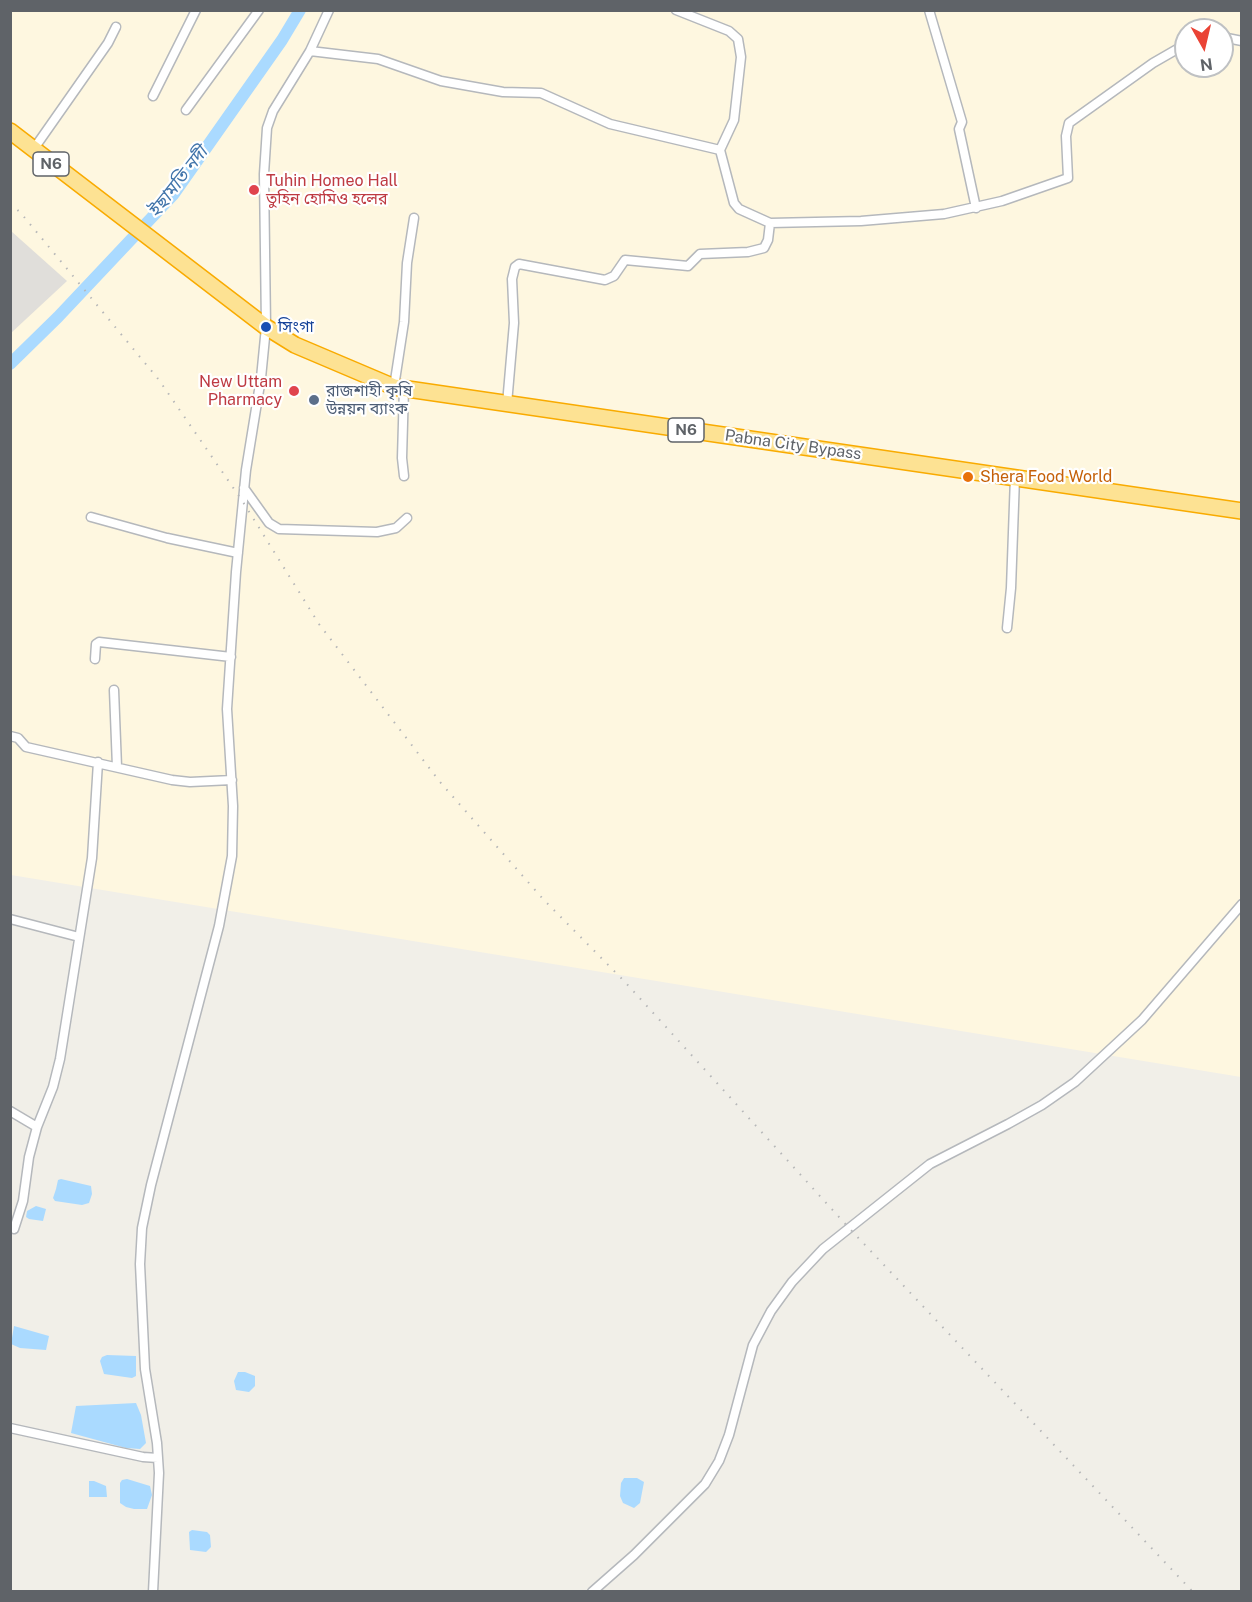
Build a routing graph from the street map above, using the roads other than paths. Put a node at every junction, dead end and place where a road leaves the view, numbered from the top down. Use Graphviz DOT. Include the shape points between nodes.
graph roads {
  1 [pos="196,10"];
  2 [pos="329,10"];
  3 [pos="676,10"];
  4 [pos="929,10"];
  5 [pos="258,11"];
  6 [pos="116,27"];
  7 [pos="310,51"];
  8 [pos="1174,52"];
  9 [pos="153,96"];
  10 [pos="186,110"];
  11 [pos="10,131"];
  12 [pos="33,150"];
  13 [pos="720,150"];
  14 [pos="976,208"];
  15 [pos="414,218"];
  16 [pos="770,223"];
  17 [pos="266,327"];
  18 [pos="399,387"];
  19 [pos="507,404"];
  20 [pos="404,476"];
  21 [pos="1015,477"];
  22 [pos="244,488"];
  23 [pos="1242,511"];
  24 [pos="91,517"];
  25 [pos="406,518"];
  26 [pos="238,553"];
  27 [pos="1007,628"];
  28 [pos="231,657"];
  29 [pos="95,659"];
  30 [pos="114,690"];
  31 [pos="10,736"];
  32 [pos="98,762"];
  33 [pos="117,767"];
  34 [pos="232,780"];
  35 [pos="1242,904"];
  36 [pos="10,919"];
  37 [pos="79,937"];
  38 [pos="10,1111"];
  39 [pos="37,1126"];
  40 [pos="14,1229"];
  41 [pos="10,1428"];
  42 [pos="158,1458"];
  43 [pos="153,1592"];
  44 [pos="592,1592"];
  1 -- 9 [label="street"];
  2 -- 7 [label="street"];
  3 -- 13 [label="street" via="729,31 740,43 734,120"];
  4 -- 14 [label="street" via="962,122 959,129"];
  5 -- 10 [label="street"];
  6 -- 12 [label="street"];
  7 -- 13 [label="street" via="378,59 462,85 541,93 610,124"];
  7 -- 17 [label="street" via="273,111 267,128"];
  8 -- 14 [label="street" via="1069,123 1068,178"];
  11 -- 12 [label="highway, N6"];
  12 -- 17 [label="highway, Pabna City Bypass / N6"];
  13 -- 16 [label="street" via="734,203"];
  14 -- 16 [label="street" via="861,221"];
  15 -- 18 [label="street"];
  16 -- 19 [label="street" via="764,248 698,255 686,267 625,260 614,276 605,280 519,264 512,279 514,323"];
  17 -- 18 [label="highway, Pabna City Bypass / N6" via="305,349"];
  17 -- 22 [label="street"];
  18 -- 19 [label="highway, Pabna City Bypass / N6"];
  18 -- 20 [label="street"];
  19 -- 21 [label="highway, Pabna City Bypass / N6"];
  21 -- 23 [label="highway, Pabna City Bypass / N6"];
  21 -- 27 [label="street"];
  22 -- 25 [label="street" via="269,523 279,529 377,532 396,528"];
  22 -- 26 [label="street"];
  24 -- 26 [label="street"];
  26 -- 28 [label="street"];
  28 -- 29 [label="street" via="99,642"];
  28 -- 34 [label="street" via="227,708"];
  30 -- 33 [label="street"];
  31 -- 32 [label="street" via="26,747"];
  32 -- 33 [label="street"];
  32 -- 37 [label="street" via="92,858"];
  33 -- 34 [label="street" via="172,780"];
  34 -- 42 [label="street" via="232,856 219,927 142,1227 145,1369"];
  35 -- 44 [label="street" via="1142,1020 1075,1082 1042,1105 930,1164 823,1249 792,1282 753,1345 729,1435 705,1485"];
  36 -- 37 [label="street"];
  37 -- 39 [label="street" via="60,1059"];
  38 -- 39 [label="street"];
  39 -- 40 [label="street"];
  41 -- 42 [label="street"];
  42 -- 43 [label="street"];
}
